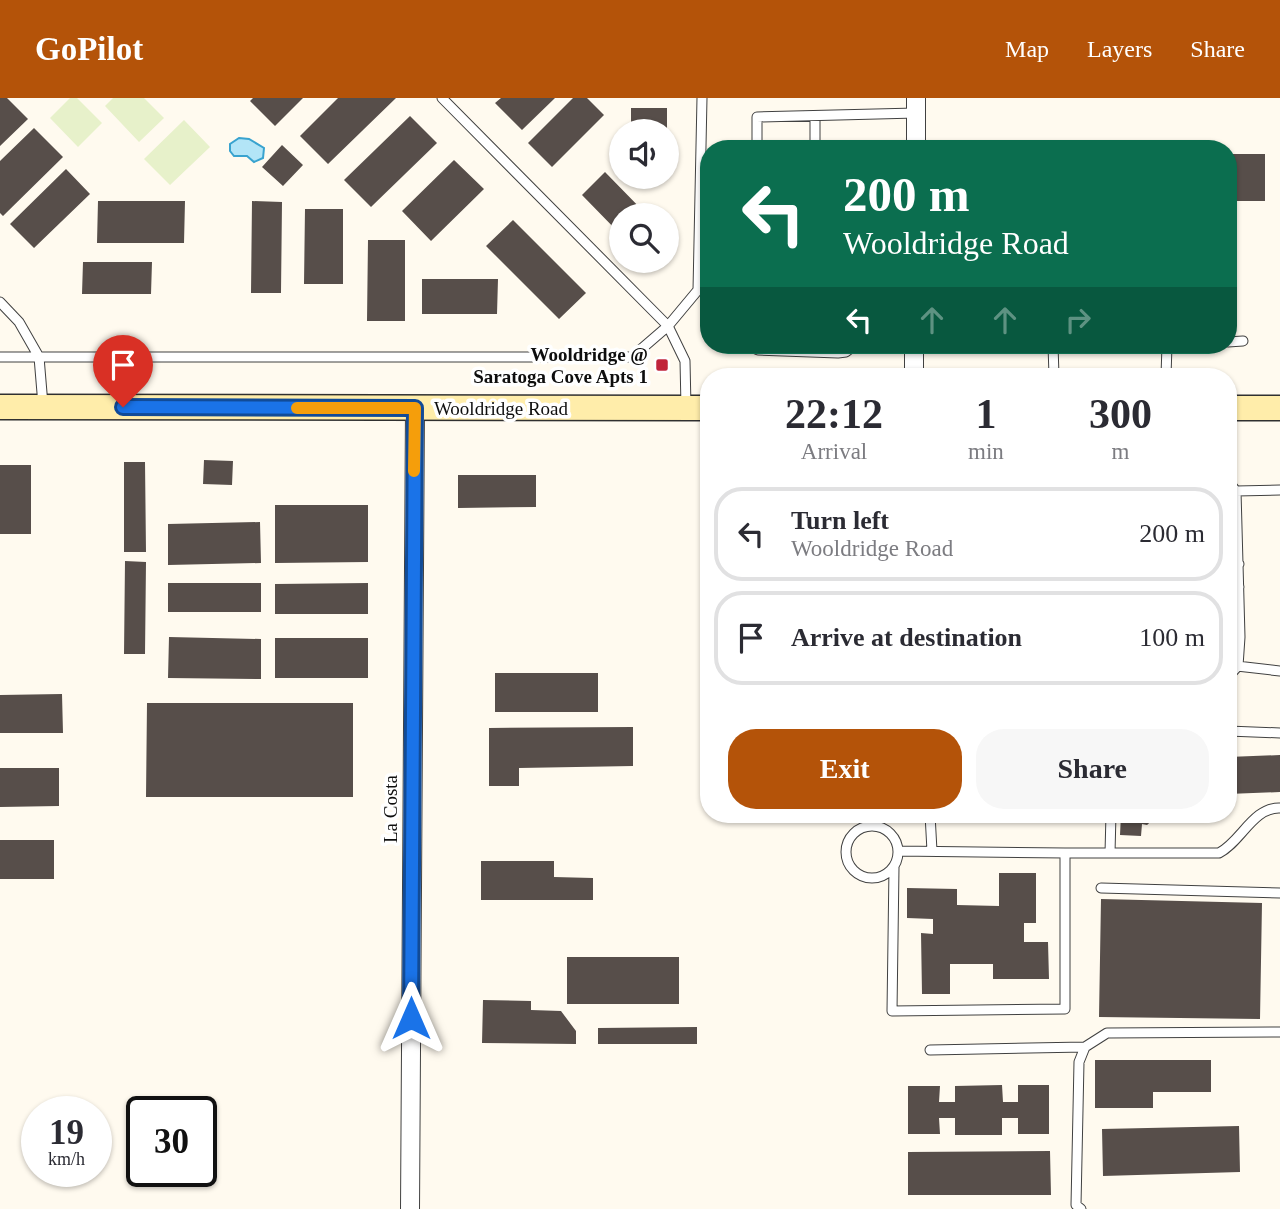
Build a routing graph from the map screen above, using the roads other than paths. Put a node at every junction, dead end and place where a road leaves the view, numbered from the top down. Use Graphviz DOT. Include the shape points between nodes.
graph roads {
  1 [pos="442,98"];
  2 [pos="702,98"];
  3 [pos="916,105"];
  4 [pos="814,116"];
  5 [pos="701,140"];
  6 [pos="757,140"];
  7 [pos="815,140"];
  8 [pos="916,140"];
  9 [pos="700,194"];
  10 [pos="0,302"];
  11 [pos="668,326"];
  12 [pos="1237,341"];
  13 [pos="1243,341"];
  14 [pos="0,357"];
  15 [pos="39,357"];
  16 [pos="0,407"];
  17 [pos="43,407"];
  18 [pos="415,408"];
  19 [pos="698,408"];
  20 [pos="1237,408"];
  21 [pos="1280,408"];
  22 [pos="1280,490"];
  23 [pos="1237,491"];
  24 [pos="1237,555"];
  25 [pos="1239,564"];
  26 [pos="1239,587"];
  27 [pos="1237,611"];
  28 [pos="1240,611"];
  29 [pos="1240,637"];
  30 [pos="1237,649"];
  31 [pos="1237,666"];
  32 [pos="1280,671"];
  33 [pos="1237,731"];
  34 [pos="1280,733"];
  35 [pos="1280,808"];
  36 [pos="930,823"];
  37 [pos="1111,823"];
  38 [pos="898,851"];
  39 [pos="932,851"];
  40 [pos="1065,853"];
  41 [pos="1110,853"];
  42 [pos="894,867"];
  43 [pos="1101,888"];
  44 [pos="1280,893"];
  45 [pos="1280,1032"];
  46 [pos="1085,1047"];
  47 [pos="930,1051"];
  48 [pos="1076,1208"];
  49 [pos="410,1209"];
  1 -- 11 [label="lane"];
  2 -- 5 [label="lane"];
  3 -- 4 [label="lane"];
  3 -- 8 [label="street"];
  4 -- 6 [label="lane" via="757,117"];
  4 -- 7 [label="lane"];
  9 -- 11 [label="lane" via="698,290"];
  10 -- 15 [label="lane" via="19,322"];
  11 -- 15 [label="lane" via="632,357"];
  11 -- 19 [label="lane" via="685,361"];
  12 -- 13 [label="lane"];
  14 -- 15 [label="lane"];
  15 -- 17 [label="lane"];
  16 -- 17 [label="main road, Wooldridge Road"];
  17 -- 18 [label="main road, Wooldridge Road"];
  18 -- 19 [label="main road, Wooldridge Road"];
  18 -- 49 [label="street, La Costa"];
  20 -- 21 [label="main road"];
  22 -- 23 [label="lane"];
  24 -- 25 [label="lane"];
  25 -- 26 [label="lane"];
  26 -- 28 [label="lane"];
  27 -- 28 [label="lane"];
  28 -- 29 [label="lane"];
  29 -- 30 [label="lane"];
  31 -- 32 [label="lane"];
  33 -- 34 [label="lane"];
  35 -- 41 [label="lane" via="1262,812 1219,853"];
  36 -- 39 [label="lane"];
  37 -- 41 [label="lane"];
  38 -- 39 [label="lane"];
  38 -- 42 [label="lane"];
  38 -- 42 [label="lane" via="892,835 877,826 860,828 845,849 849,866 862,877 880,877"];
  39 -- 40 [label="lane"];
  40 -- 41 [label="lane"];
  40 -- 42 [label="lane" via="1065,1009 892,1011"];
  43 -- 44 [label="lane"];
  45 -- 46 [label="lane" via="1107,1033"];
  46 -- 47 [label="lane"];
  46 -- 48 [label="lane" via="1079,1062"];
}
